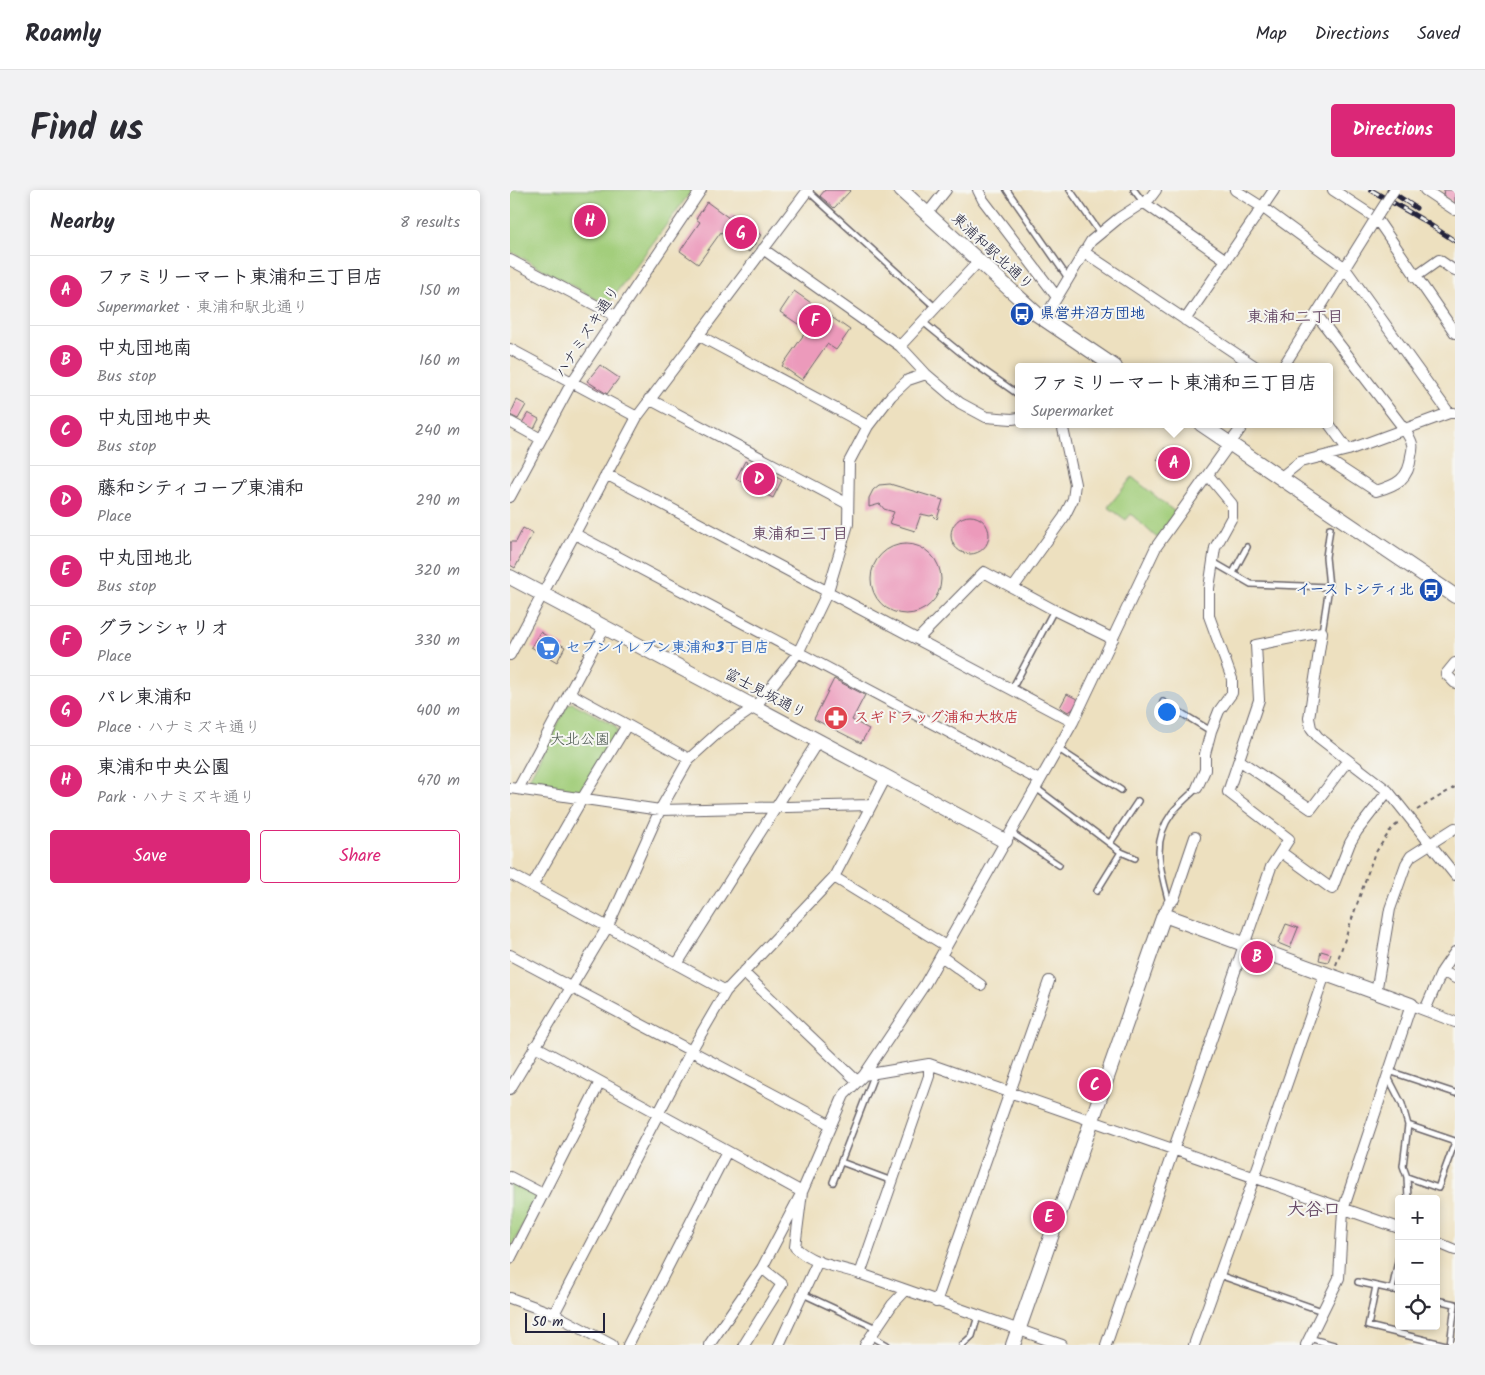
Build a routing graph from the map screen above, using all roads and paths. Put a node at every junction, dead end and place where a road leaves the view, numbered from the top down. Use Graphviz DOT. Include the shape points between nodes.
graph roads {
  1 [pos="701,190"];
  2 [pos="808,190"];
  3 [pos="901,190"];
  4 [pos="946,190"];
  5 [pos="978,190"];
  6 [pos="1007,190"];
  7 [pos="1070,190"];
  8 [pos="1134,190"];
  9 [pos="1156,190"];
  10 [pos="1235,190"];
  11 [pos="1274,190"];
  12 [pos="1333,190"];
  13 [pos="1394,190"];
  14 [pos="1425,190"];
  15 [pos="1143,202"];
  16 [pos="1262,207"];
  17 [pos="1455,210"];
  18 [pos="927,214"];
  19 [pos="1376,218"];
  20 [pos="1100,233"];
  21 [pos="762,249"];
  22 [pos="1084,252"];
  23 [pos="510,260"];
  24 [pos="1226,260"];
  25 [pos="979,261"];
  26 [pos="1344,267"];
  27 [pos="1455,271"];
  28 [pos="1415,277"];
  29 [pos="1068,278"];
  30 [pos="1057,297"];
  31 [pos="935,308"];
  32 [pos="1316,314"];
  33 [pos="616,316"];
  34 [pos="1044,320"];
  35 [pos="1185,320"];
  36 [pos="923,322"];
  37 [pos="1455,333"];
  38 [pos="698,335"];
  39 [pos="900,346"];
  40 [pos="510,349"];
  41 [pos="1104,363"];
  42 [pos="1250,363"];
  43 [pos="1287,363"];
  44 [pos="926,374"];
  45 [pos="572,382"];
  46 [pos="1015,392"];
  47 [pos="649,399"];
  48 [pos="1452,413"];
  49 [pos="636,417"];
  50 [pos="1015,419"];
  51 [pos="510,422"];
  52 [pos="868,426"];
  53 [pos="1063,428"];
  54 [pos="1207,428"];
  55 [pos="1241,428"];
  56 [pos="1332,428"];
  57 [pos="1405,430"];
  58 [pos="541,439"];
  59 [pos="1230,444"];
  60 [pos="1348,450"];
  61 [pos="1324,456"];
  62 [pos="606,474"];
  63 [pos="1208,475"];
  64 [pos="1280,478"];
  65 [pos="510,497"];
  66 [pos="848,504"];
  67 [pos="1330,528"];
  68 [pos="575,534"];
  69 [pos="1247,547"];
  70 [pos="1213,561"];
  71 [pos="1233,573"];
  72 [pos="510,577"];
  73 [pos="1329,587"];
  74 [pos="1013,588"];
  75 [pos="828,591"];
  76 [pos="542,594"];
  77 [pos="1455,596"];
  78 [pos="1054,610"];
  79 [pos="604,628"];
  80 [pos="1322,632"];
  81 [pos="918,639"];
  82 [pos="1112,639"];
  83 [pos="798,653"];
  84 [pos="510,655"];
  85 [pos="1455,663"];
  86 [pos="1455,683"];
  87 [pos="1012,689"];
  88 [pos="569,693"];
  89 [pos="1164,702"];
  90 [pos="755,707"];
  91 [pos="1073,722"];
  92 [pos="627,725"];
  93 [pos="1211,732"];
  94 [pos="818,741"];
  95 [pos="1057,748"];
  96 [pos="689,759"];
  97 [pos="1239,760"];
  98 [pos="1348,760"];
  99 [pos="886,776"];
  100 [pos="1037,784"];
  101 [pos="1455,787"];
  102 [pos="514,788"];
  103 [pos="1197,788"];
  104 [pos="1121,790"];
  105 [pos="1388,791"];
  106 [pos="582,799"];
  107 [pos="1138,801"];
  108 [pos="872,805"];
  109 [pos="775,808"];
  110 [pos="660,810"];
  111 [pos="1408,816"];
  112 [pos="1455,828"];
  113 [pos="1007,837"];
  114 [pos="1195,837"];
  115 [pos="1110,843"];
  116 [pos="1431,843"];
  117 [pos="1121,852"];
  118 [pos="1281,852"];
  119 [pos="1136,858"];
  120 [pos="1059,865"];
  121 [pos="510,874"];
  122 [pos="1455,875"];
  123 [pos="834,877"];
  124 [pos="532,886"];
  125 [pos="1097,891"];
  126 [pos="1166,909"];
  127 [pos="608,926"];
  128 [pos="1244,945"];
  129 [pos="946,946"];
  130 [pos="1455,952"];
  131 [pos="510,955"];
  132 [pos="941,956"];
  133 [pos="677,964"];
  134 [pos="1442,971"];
  135 [pos="743,972"];
  136 [pos="1329,976"];
  137 [pos="1455,978"];
  138 [pos="1049,981"];
  139 [pos="981,985"];
  140 [pos="570,987"];
  141 [pos="726,991"];
  142 [pos="1376,992"];
  143 [pos="1411,1005"];
  144 [pos="1425,1010"];
  145 [pos="1455,1022"];
  146 [pos="535,1046"];
  147 [pos="691,1050"];
  148 [pos="929,1064"];
  149 [pos="875,1073"];
  150 [pos="1388,1073"];
  151 [pos="861,1078"];
  152 [pos="600,1082"];
  153 [pos="510,1089"];
  154 [pos="1011,1092"];
  155 [pos="1455,1093"];
  156 [pos="658,1113"];
  157 [pos="1092,1121"];
  158 [pos="831,1125"];
  159 [pos="1408,1126"];
  160 [pos="1455,1141"];
  161 [pos="1175,1150"];
  162 [pos="727,1151"];
  163 [pos="841,1162"];
  164 [pos="510,1177"];
  165 [pos="1407,1177"];
  166 [pos="1254,1178"];
  167 [pos="892,1181"];
  168 [pos="834,1182"];
  169 [pos="802,1192"];
  170 [pos="543,1194"];
  171 [pos="1408,1195"];
  172 [pos="1343,1210"];
  173 [pos="1395,1227"];
  174 [pos="1440,1244"];
  175 [pos="1455,1250"];
  176 [pos="510,1259"];
  177 [pos="818,1261"];
  178 [pos="762,1268"];
  179 [pos="860,1274"];
  180 [pos="1219,1274"];
  181 [pos="1395,1275"];
  182 [pos="1358,1282"];
  183 [pos="1376,1286"];
  184 [pos="1392,1290"];
  185 [pos="1395,1290"];
  186 [pos="905,1291"];
  187 [pos="803,1294"];
  188 [pos="510,1298"];
  189 [pos="1440,1301"];
  190 [pos="936,1302"];
  191 [pos="1455,1303"];
  192 [pos="1323,1311"];
  193 [pos="554,1314"];
  194 [pos="978,1316"];
  195 [pos="1018,1329"];
  196 [pos="870,1336"];
  197 [pos="1307,1341"];
  198 [pos="612,1345"];
  199 [pos="628,1345"];
  200 [pos="709,1345"];
  201 [pos="744,1345"];
  202 [pos="779,1345"];
  203 [pos="886,1345"];
  204 [pos="962,1345"];
  205 [pos="1013,1345"];
  206 [pos="1062,1345"];
  207 [pos="1106,1345"];
  208 [pos="1194,1345"];
  209 [pos="1334,1345"];
  210 [pos="1446,1345"];
  211 [pos="1450,1345"];
  1 -- 33 [label="street, ハナミズキ通り"];
  2 -- 21 [label="street"];
  2 -- 31 [label="lane"];
  3 -- 18 [label="street, 東浦和駅北通り"];
  4 -- 18 [label="street"];
  5 -- 30 [label="street"];
  6 -- 29 [label="lane"];
  7 -- 20 [label="lane"];
  8 -- 15 [label="lane"];
  9 -- 15 [label="street"];
  10 -- 16 [label="street"];
  11 -- 16 [label="street"];
  12 -- 19 [label="street"];
  13 -- 19 [label="street, bridge"];
  14 -- 17 [label="street"];
  15 -- 20 [label="street"];
  15 -- 24 [label="street"];
  16 -- 24 [label="street"];
  16 -- 26 [label="street"];
  18 -- 25 [label="street, 東浦和駅北通り"];
  19 -- 26 [label="street"];
  19 -- 28 [label="street"];
  20 -- 22 [label="street"];
  21 -- 38 [label="street"];
  21 -- 39 [label="street"];
  22 -- 29 [label="street"];
  22 -- 35 [label="street"];
  23 -- 33 [label="street"];
  24 -- 35 [label="street"];
  25 -- 31 [label="street"];
  25 -- 34 [label="street, 東浦和駅北通り"];
  26 -- 32 [label="street"];
  26 -- 48 [label="street"];
  27 -- 28 [label="street" via="1439,260"];
  28 -- 37 [label="street"];
  29 -- 30 [label="street"];
  30 -- 34 [label="street"];
  31 -- 36 [label="street"];
  32 -- 43 [label="street"];
  32 -- 57 [label="street"];
  33 -- 45 [label="street, ハナミズキ通り"];
  34 -- 41 [label="street, 東浦和駅北通り"];
  35 -- 42 [label="street"];
  36 -- 39 [label="street"];
  36 -- 46 [label="lane"];
  38 -- 47 [label="street"];
  38 -- 52 [label="street"];
  39 -- 44 [label="street"];
  40 -- 45 [label="street"];
  44 -- 50 [label="street" via="960,403 986,417"];
  44 -- 52 [label="street" via="908,380"];
  45 -- 49 [label="street"];
  45 -- 58 [label="street, ハナミズキ通り"];
  47 -- 49 [label="street"];
  47 -- 66 [label="street"];
  48 -- 57 [label="street"];
  49 -- 62 [label="street"];
  51 -- 58 [label="street"];
  52 -- 66 [label="street" via="849,462"];
  53 -- 74 [label="street" via="1075,484 1073,499"];
  54 -- 59 [label="street"];
  55 -- 59 [label="street"];
  56 -- 60 [label="street"];
  57 -- 60 [label="street"];
  57 -- 61 [label="street" via="1412,444 1410,466 1407,474 1390,487 1376,491"];
  58 -- 65 [label="street, ハナミズキ通り"];
  59 -- 63 [label="street"];
  59 -- 64 [label="street"];
  60 -- 61 [label="street"];
  61 -- 64 [label="street" via="1300,462"];
  62 -- 68 [label="street"];
  62 -- 75 [label="street"];
  63 -- 70 [label="street" via="1232,504 1232,517 1215,548"];
  63 -- 82 [label="street" via="1156,547"];
  64 -- 77 [label="street"];
  66 -- 75 [label="street" via="848,524"];
  67 -- 73 [label="lane" via="1326,557"];
  68 -- 76 [label="street"];
  68 -- 83 [label="street"];
  69 -- 71 [label="lane"];
  70 -- 71 [label="lane"];
  70 -- 93 [label="street" via="1209,616 1232,679 1232,693 1219,711"];
  71 -- 73 [label="lane" via="1251,584"];
  72 -- 76 [label="street, 富士見坂通り"];
  73 -- 80 [label="lane"];
  74 -- 78 [label="street"];
  74 -- 81 [label="street" via="984,572"];
  75 -- 81 [label="street"];
  75 -- 83 [label="street"];
  76 -- 79 [label="street, 富士見坂通り"];
  76 -- 84 [label="street"];
  78 -- 82 [label="street"];
  78 -- 87 [label="lane"];
  79 -- 88 [label="street"];
  79 -- 90 [label="street, 富士見坂通り"];
  80 -- 97 [label="street" via="1256,645 1259,700"];
  80 -- 98 [label="street" via="1309,718 1311,728"];
  81 -- 87 [label="street"];
  82 -- 91 [label="street"];
  83 -- 90 [label="street"];
  83 -- 100 [label="street"];
  85 -- 86 [label="street" via="1446,674"];
  87 -- 91 [label="street"];
  88 -- 92 [label="street"];
  88 -- 102 [label="street"];
  89 -- 93 [label="lane"];
  90 -- 94 [label="street, 富士見坂通り"];
  90 -- 96 [label="street" via="721,730"];
  91 -- 95 [label="street"];
  92 -- 96 [label="street"];
  92 -- 106 [label="street"];
  93 -- 103 [label="street" via="1205,770"];
  94 -- 99 [label="street, 富士見坂通り"];
  94 -- 109 [label="street"];
  95 -- 100 [label="street"];
  95 -- 104 [label="lane"];
  96 -- 110 [label="street"];
  97 -- 98 [label="street" via="1311,809"];
  97 -- 118 [label="street" via="1228,792 1289,839"];
  98 -- 105 [label="street"];
  99 -- 108 [label="street"];
  99 -- 113 [label="street, 富士見坂通り"];
  100 -- 113 [label="street"];
  100 -- 115 [label="lane"];
  101 -- 111 [label="path"];
  102 -- 106 [label="street"];
  103 -- 126 [label="lane" via="1172,812 1162,830 1158,846"];
  105 -- 111 [label="street"];
  105 -- 118 [label="street" via="1350,843 1332,889"];
  106 -- 110 [label="street"];
  106 -- 124 [label="street"];
  107 -- 115 [label="lane"];
  108 -- 109 [label="street"];
  108 -- 123 [label="street"];
  109 -- 110 [label="street"];
  109 -- 133 [label="street"];
  110 -- 127 [label="street"];
  111 -- 116 [label="street"];
  111 -- 136 [label="path" via="1392,828 1374,855"];
  112 -- 116 [label="street"];
  113 -- 120 [label="lane"];
  113 -- 129 [label="street"];
  114 -- 126 [label="street" via="1174,899"];
  115 -- 117 [label="lane"];
  116 -- 122 [label="street"];
  116 -- 142 [label="street" via="1411,856 1406,864 1390,909"];
  117 -- 119 [label="lane"];
  117 -- 125 [label="lane"];
  118 -- 128 [label="street" via="1272,867"];
  121 -- 124 [label="street"];
  123 -- 129 [label="street"];
  123 -- 135 [label="street"];
  124 -- 127 [label="street"];
  126 -- 128 [label="street"];
  126 -- 157 [label="street"];
  127 -- 133 [label="street"];
  127 -- 140 [label="street"];
  128 -- 136 [label="street"];
  128 -- 161 [label="street"];
  129 -- 132 [label="street"];
  130 -- 134 [label="street"];
  131 -- 140 [label="street"];
  132 -- 139 [label="street"];
  132 -- 151 [label="street"];
  133 -- 141 [label="street"];
  134 -- 137 [label="street"];
  134 -- 144 [label="street"];
  135 -- 141 [label="street"];
  135 -- 151 [label="street"];
  136 -- 142 [label="street"];
  136 -- 166 [label="street"];
  138 -- 154 [label="street"];
  140 -- 146 [label="street"];
  140 -- 147 [label="street"];
  141 -- 147 [label="street"];
  142 -- 143 [label="street"];
  143 -- 144 [label="street"];
  143 -- 150 [label="street"];
  144 -- 145 [label="street"];
  146 -- 152 [label="street"];
  146 -- 153 [label="street"];
  147 -- 156 [label="street"];
  147 -- 158 [label="street"];
  148 -- 149 [label="street"];
  148 -- 154 [label="street"];
  148 -- 167 [label="street" via="929,1076"];
  149 -- 151 [label="street"];
  149 -- 163 [label="lane"];
  150 -- 155 [label="lane"];
  150 -- 159 [label="lane"];
  150 -- 172 [label="street"];
  151 -- 158 [label="street" via="844,1095"];
  152 -- 156 [label="street"];
  152 -- 170 [label="street"];
  154 -- 157 [label="street"];
  154 -- 190 [label="street"];
  156 -- 162 [label="street"];
  156 -- 193 [label="street"];
  157 -- 161 [label="street"];
  157 -- 195 [label="street"];
  158 -- 169 [label="street"];
  159 -- 160 [label="lane"];
  159 -- 165 [label="lane" via="1403,1166"];
  160 -- 165 [label="lane" via="1438,1188"];
  161 -- 166 [label="street"];
  161 -- 207 [label="street"];
  162 -- 169 [label="street"];
  162 -- 199 [label="street"];
  163 -- 167 [label="lane"];
  163 -- 168 [label="lane"];
  164 -- 170 [label="street"];
  165 -- 171 [label="lane"];
  166 -- 172 [label="street"];
  166 -- 180 [label="street"];
  167 -- 179 [label="street"];
  169 -- 177 [label="street" via="795,1247"];
  169 -- 178 [label="street"];
  170 -- 176 [label="street"];
  172 -- 173 [label="street"];
  172 -- 192 [label="street" via="1339,1278"];
  174 -- 175 [label="street"];
  177 -- 179 [label="street"];
  177 -- 187 [label="street"];
  178 -- 200 [label="street"];
  178 -- 201 [label="street" via="782,1284"];
  179 -- 186 [label="street"];
  180 -- 192 [label="lane"];
  180 -- 208 [label="street"];
  181 -- 184 [label="lane"];
  182 -- 183 [label="lane"];
  183 -- 184 [label="lane"];
  183 -- 210 [label="lane" via="1368,1326"];
  184 -- 185 [label="lane"];
  186 -- 190 [label="street"];
  186 -- 196 [label="street"];
  187 -- 196 [label="lane"];
  187 -- 202 [label="street"];
  188 -- 193 [label="street"];
  189 -- 191 [label="lane"];
  190 -- 194 [label="street"];
  191 -- 211 [label="lane"];
  192 -- 197 [label="street"];
  193 -- 198 [label="street"];
  194 -- 195 [label="street"];
  194 -- 204 [label="lane" via="972,1336"];
  195 -- 205 [label="street"];
  195 -- 206 [label="street"];
  196 -- 203 [label="lane"];
  197 -- 209 [label="lane"];
}
